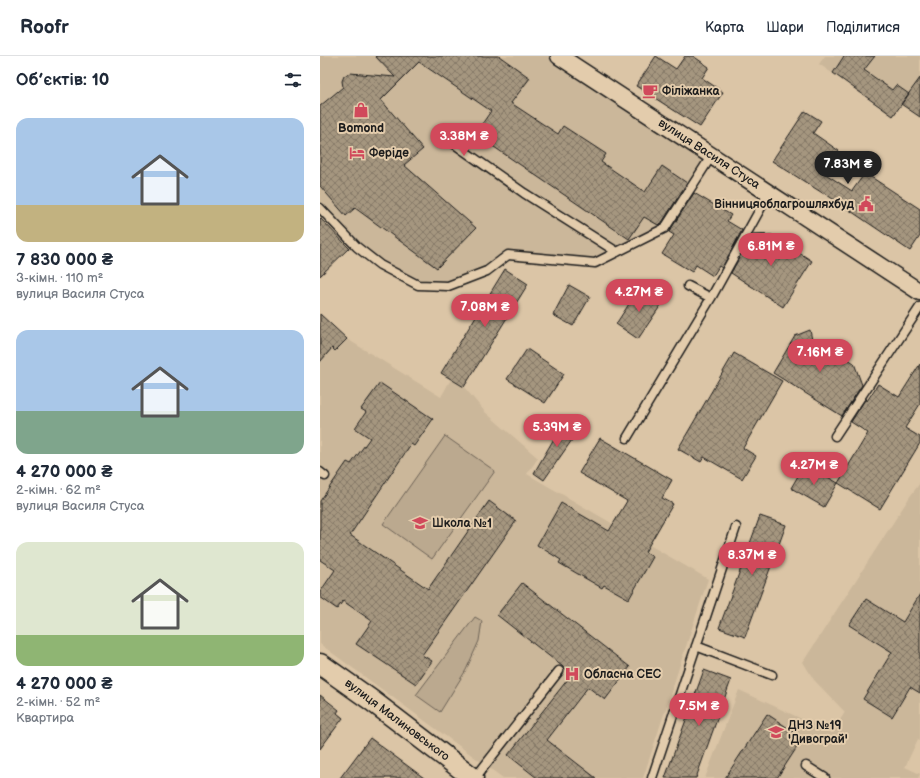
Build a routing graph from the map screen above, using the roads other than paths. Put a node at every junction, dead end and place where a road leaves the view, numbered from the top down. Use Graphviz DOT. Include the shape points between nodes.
graph roads {
  1 [pos="559,56"];
  2 [pos="453,144"];
  3 [pos="712,156"];
  4 [pos="769,193"];
  5 [pos="321,210"];
  6 [pos="617,252"];
  7 [pos="688,286"];
  8 [pos="920,292"];
  9 [pos="711,298"];
  10 [pos="920,307"];
  11 [pos="834,436"];
  12 [pos="627,438"];
  13 [pos="736,527"];
  14 [pos="696,646"];
  15 [pos="320,664"];
  16 [pos="559,671"];
  17 [pos="772,674"];
  18 [pos="806,766"];
  19 [pos="474,778"];
  20 [pos="652,778"];
  21 [pos="825,778"];
  1 -- 3 [label="street, вулиця Василя Стуса"];
  2 -- 6 [label="lane"];
  3 -- 4 [label="street, вулиця Василя Стуса"];
  3 -- 6 [label="lane" via="665,228"];
  4 -- 8 [label="street, вулиця Василя Стуса"];
  4 -- 9 [label="lane"];
  5 -- 6 [label="lane" via="357,247 380,265 418,285 448,286 487,271 508,255 595,263"];
  7 -- 9 [label="lane"];
  9 -- 12 [label="lane"];
  10 -- 11 [label="lane"];
  13 -- 14 [label="lane"];
  14 -- 17 [label="lane"];
  14 -- 20 [label="lane"];
  15 -- 19 [label="street, вулиця Малиновського"];
  16 -- 19 [label="lane"];
  18 -- 21 [label="lane"];
}
